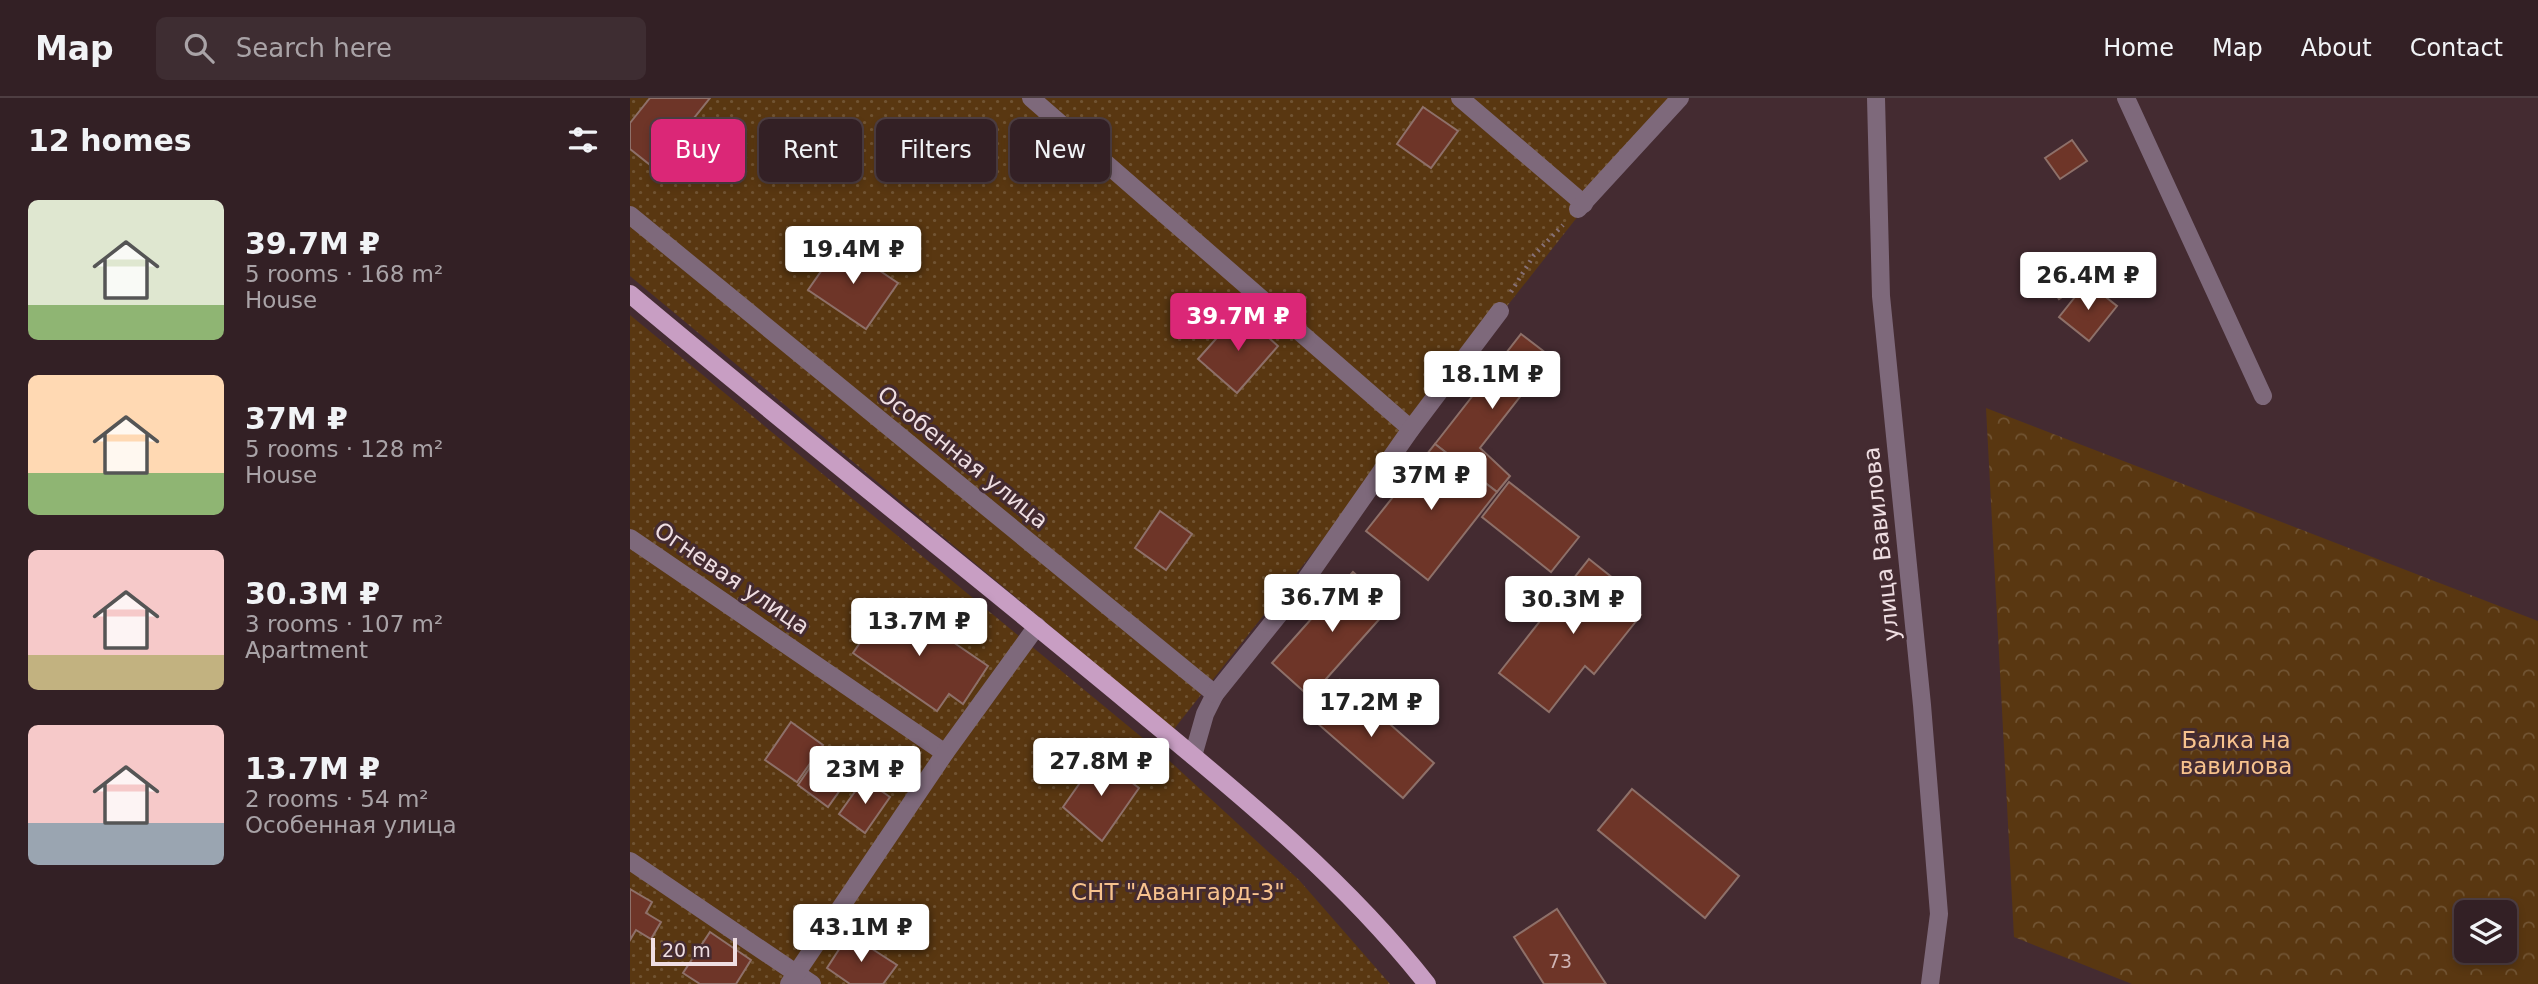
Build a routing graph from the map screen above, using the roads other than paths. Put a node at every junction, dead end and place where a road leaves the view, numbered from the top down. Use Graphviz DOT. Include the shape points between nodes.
graph roads {
  1 [pos="1031,98"];
  2 [pos="1460,98"];
  3 [pos="1680,98"];
  4 [pos="1876,98"];
  5 [pos="2126,98"];
  6 [pos="630,215"];
  7 [pos="630,294"];
  8 [pos="1500,311"];
  9 [pos="2263,396"];
  10 [pos="1411,429"];
  11 [pos="630,538"];
  12 [pos="1037,626"];
  13 [pos="1215,694"];
  14 [pos="945,753"];
  15 [pos="1193,756"];
  16 [pos="630,861"];
  17 [pos="793,979"];
  18 [pos="812,984"];
  19 [pos="1427,984"];
  20 [pos="1930,984"];
  1 -- 10 [label="street"];
  2 -- 3 [label="street" via="1581,207"];
  4 -- 20 [label="street, улица Вавилова" via="1881,296 1939,914"];
  5 -- 9 [label="street"];
  6 -- 13 [label="street, Особенная улица"];
  7 -- 12 [label="main road"];
  8 -- 10 [label="street"];
  10 -- 13 [label="street" via="1297,592"];
  11 -- 14 [label="street, Огневая улица"];
  12 -- 14 [label="street"];
  12 -- 15 [label="main road"];
  13 -- 15 [label="street"];
  14 -- 17 [label="street"];
  15 -- 19 [label="main road" via="1340,886"];
  16 -- 17 [label="street"];
  17 -- 18 [label="street"];
}
